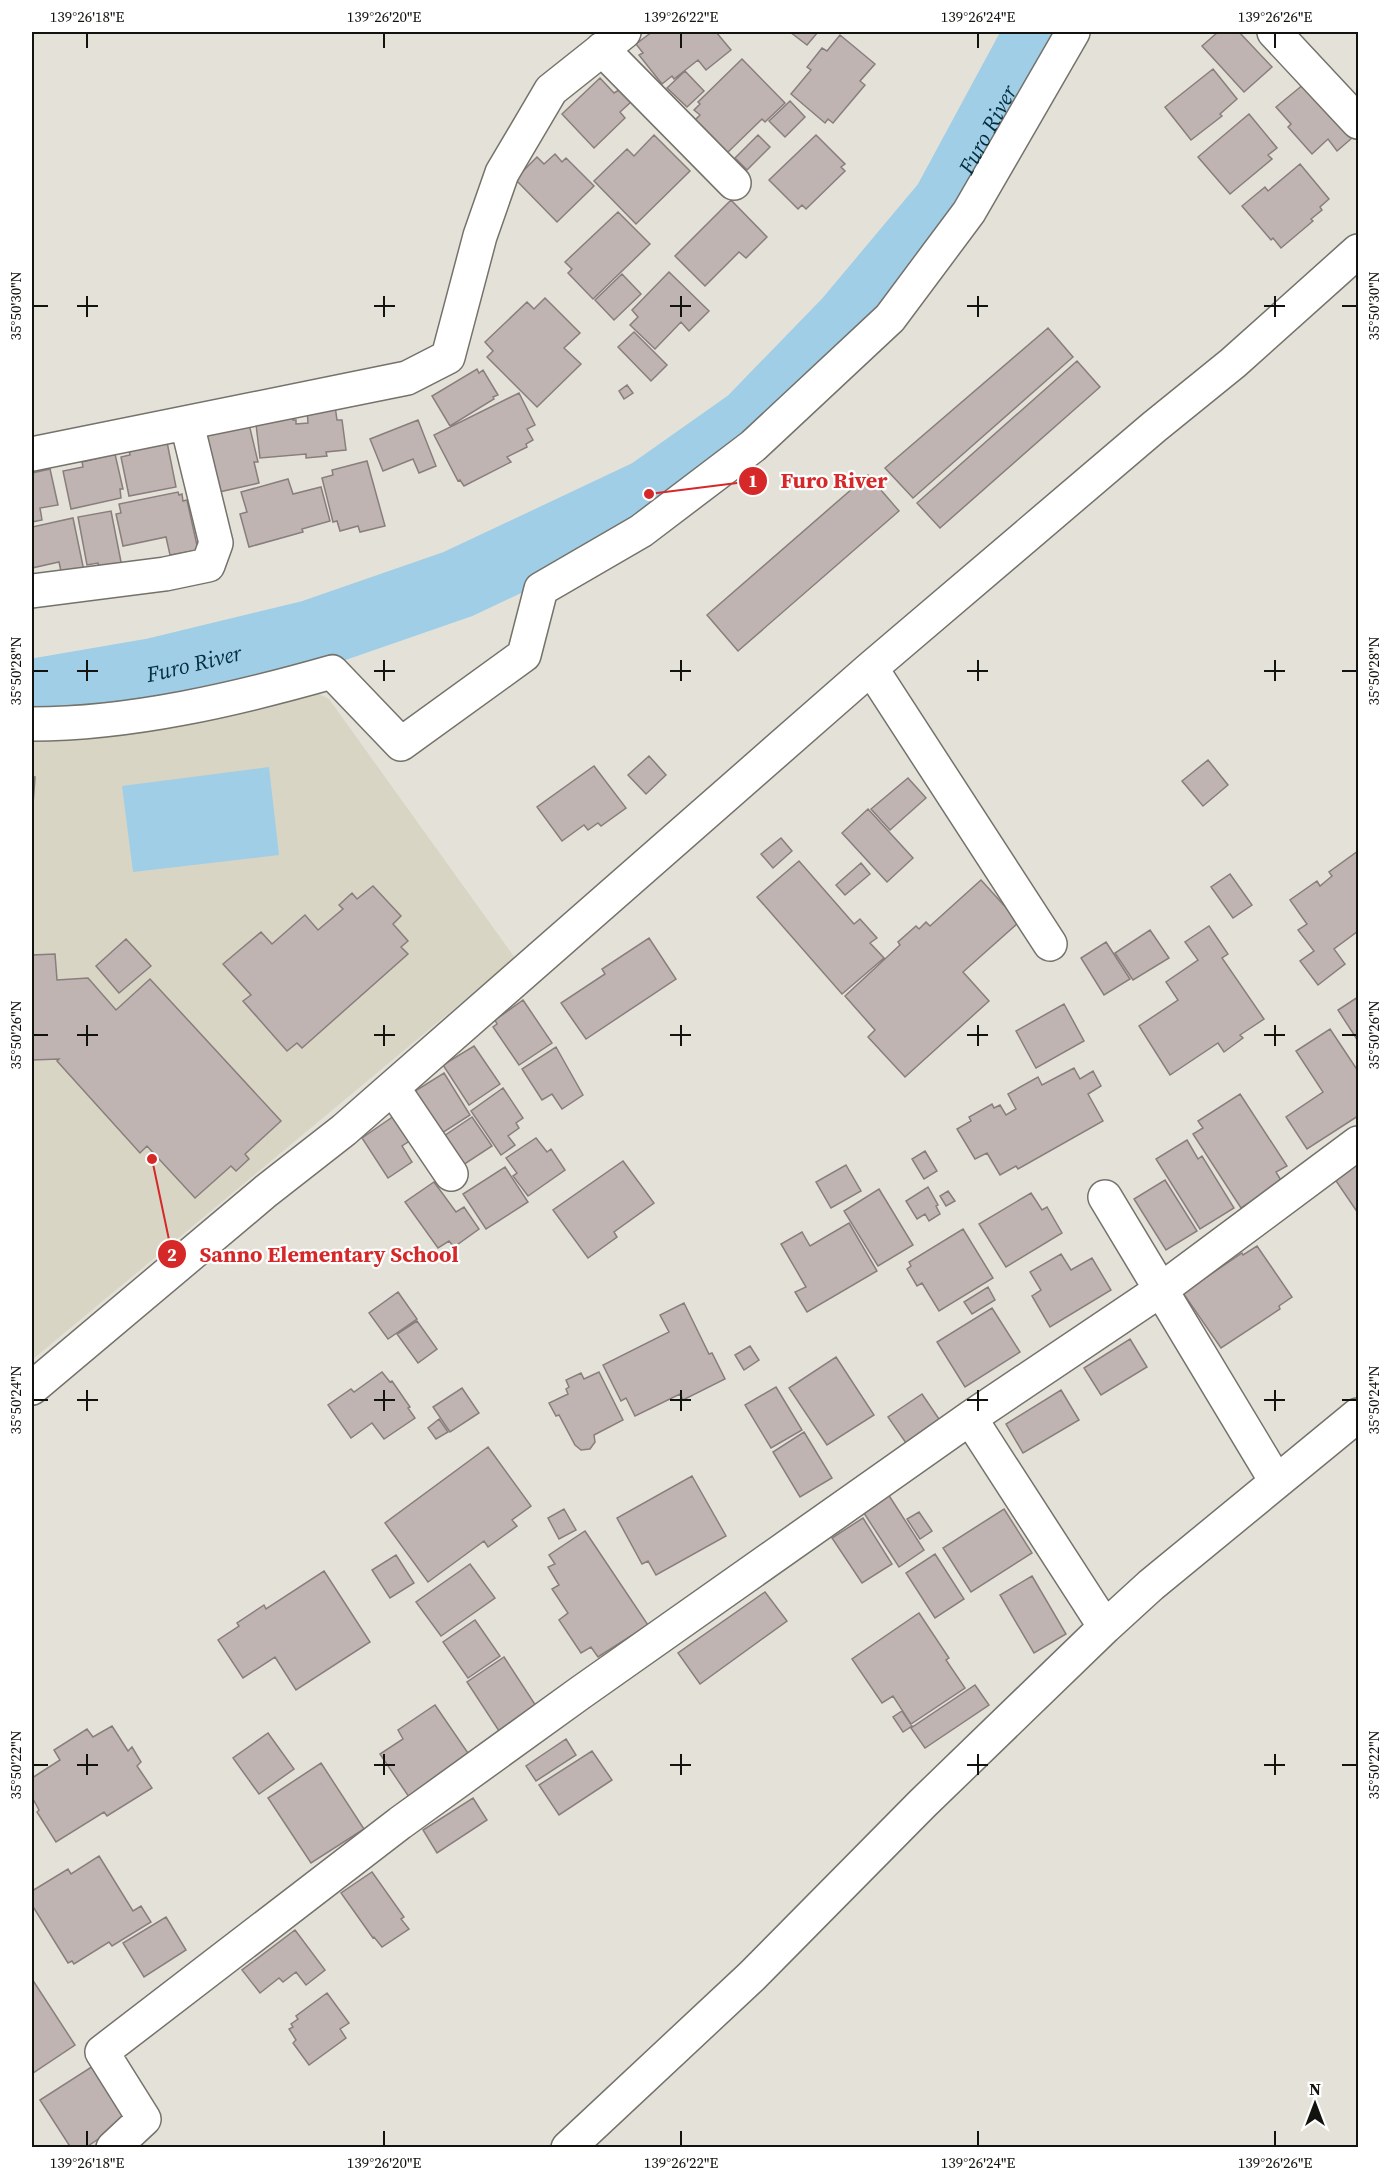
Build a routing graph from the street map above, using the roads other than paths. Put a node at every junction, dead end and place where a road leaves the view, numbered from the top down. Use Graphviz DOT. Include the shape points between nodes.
graph roads {
  1 [pos="1073,32"];
  2 [pos="1274,32"];
  3 [pos="613,40"];
  4 [pos="1359,122"];
  5 [pos="734,183"];
  6 [pos="1359,251"];
  7 [pos="187,424"];
  8 [pos="32,454"];
  9 [pos="32,591"];
  10 [pos="871,668"];
  11 [pos="32,724"];
  12 [pos="1050,944"];
  13 [pos="393,1088"];
  14 [pos="1359,1143"];
  15 [pos="451,1174"];
  16 [pos="1106,1197"];
  17 [pos="1162,1288"];
  18 [pos="32,1388"];
  19 [pos="1359,1415"];
  20 [pos="970,1418"];
  21 [pos="1276,1481"];
  22 [pos="1106,1627"];
  23 [pos="113,2148"];
  24 [pos="568,2148"];
  1 -- 11 [label="street" via="969,212 890,318 753,446 641,531 541,589 524,655 401,744 332,672 260,693 146,714"];
  2 -- 4 [label="street"];
  3 -- 5 [label="street"];
  3 -- 7 [label="street" via="551,90 502,173 480,236 448,357 407,378"];
  6 -- 10 [label="street" via="1233,363"];
  7 -- 8 [label="street"];
  7 -- 9 [label="street" via="216,543 208,565"];
  10 -- 12 [label="street"];
  10 -- 13 [label="street"];
  13 -- 15 [label="street"];
  13 -- 18 [label="street"];
  14 -- 17 [label="street"];
  16 -- 17 [label="street"];
  17 -- 20 [label="street"];
  17 -- 21 [label="street"];
  19 -- 21 [label="street"];
  20 -- 22 [label="street"];
  20 -- 23 [label="street" via="400,1823 102,2052 144,2119"];
  21 -- 22 [label="street"];
  22 -- 24 [label="street" via="922,1804 752,1976"];
}
